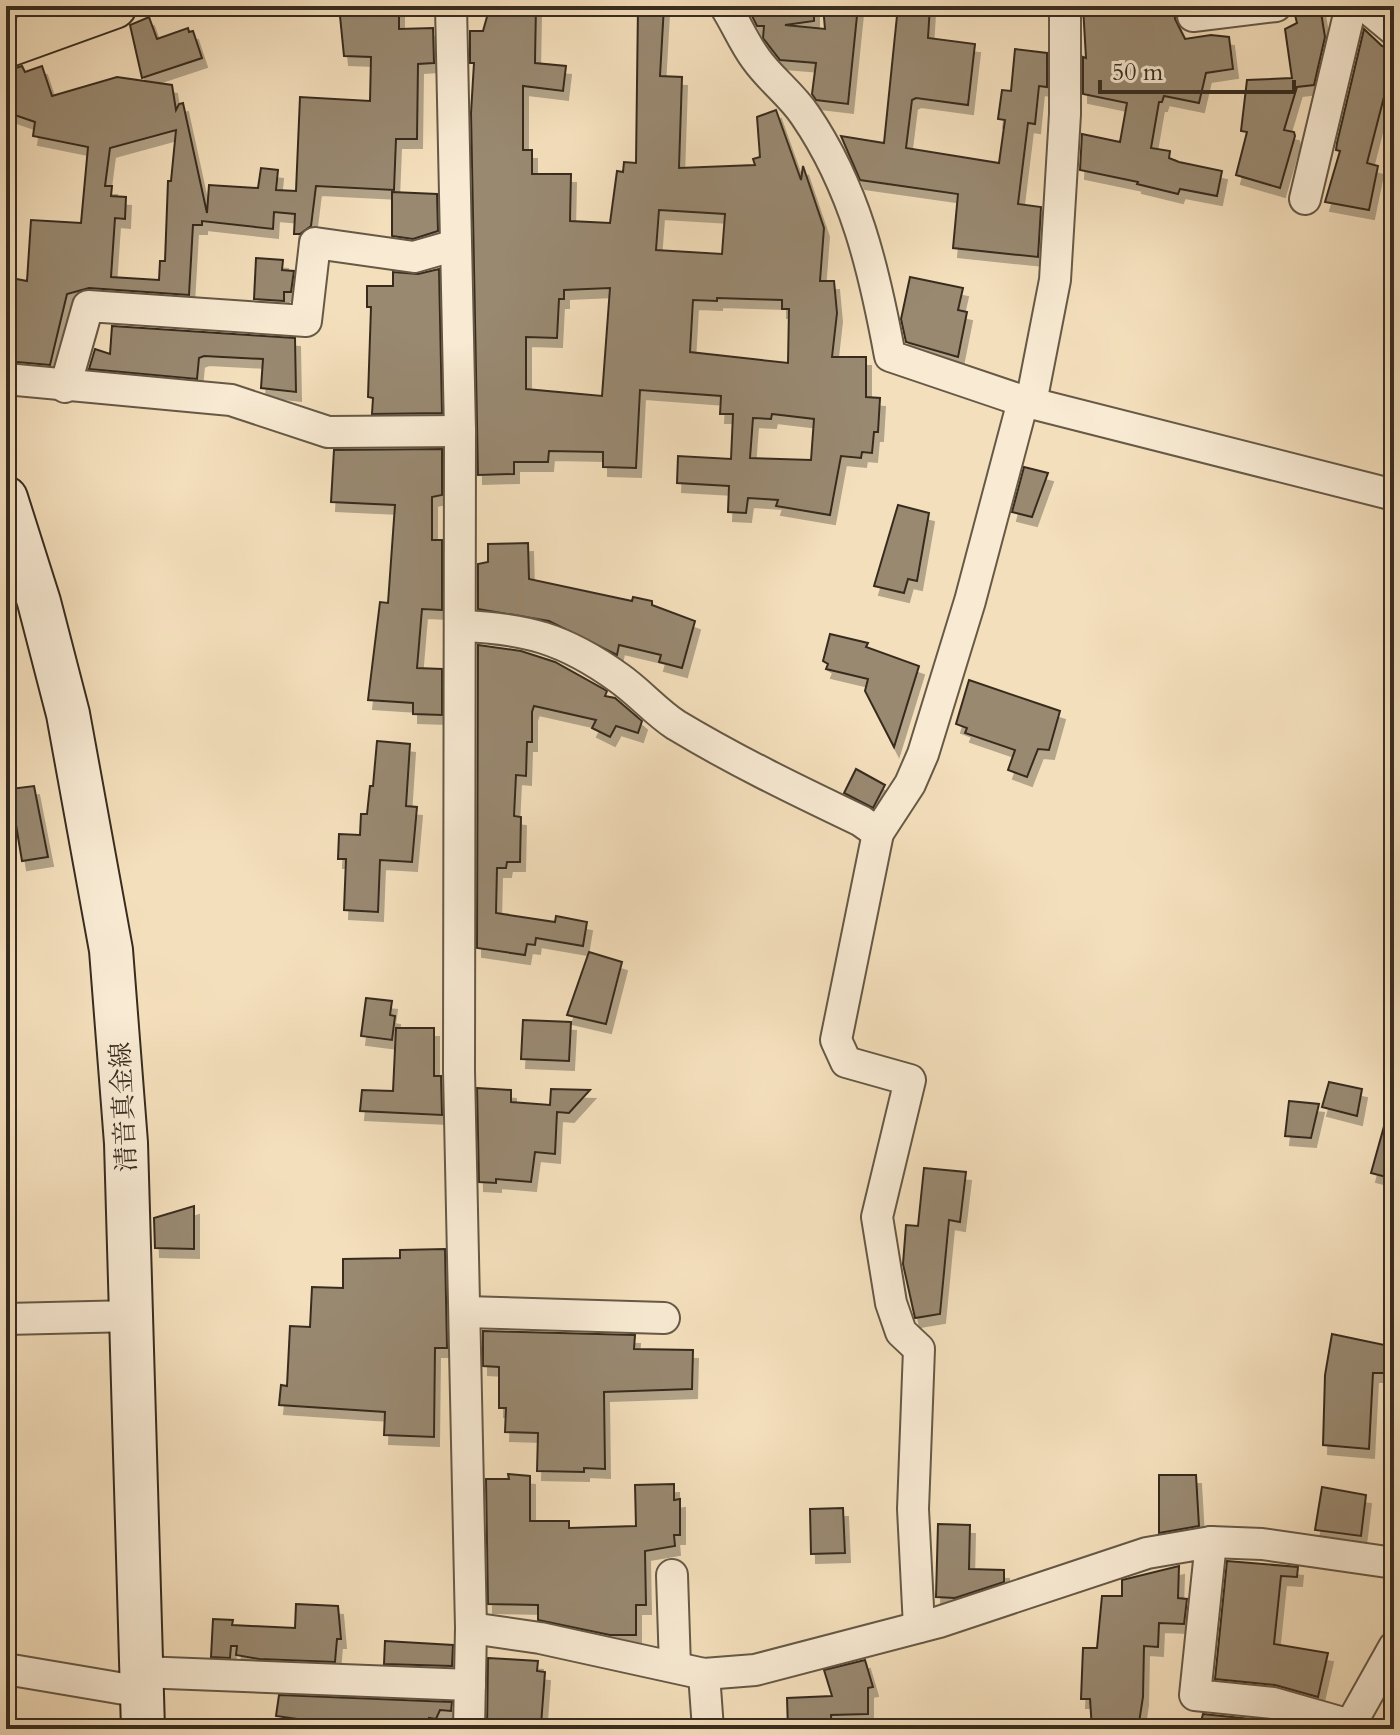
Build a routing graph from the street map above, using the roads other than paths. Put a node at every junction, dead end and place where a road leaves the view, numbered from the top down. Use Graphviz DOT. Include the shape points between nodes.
graph roads {
  1 [pos="114,6"];
  2 [pos="451,6"];
  3 [pos="725,6"];
  4 [pos="1065,6"];
  5 [pos="1192,6"];
  6 [pos="1276,6"];
  7 [pos="1351,6"];
  8 [pos="1365,6"];
  9 [pos="1394,30"];
  10 [pos="6,45"];
  11 [pos="1305,199"];
  12 [pos="456,245"];
  13 [pos="6,379"];
  14 [pos="65,387"];
  15 [pos="1027,402"];
  16 [pos="460,431"];
  17 [pos="1394,495"];
  18 [pos="6,498"];
  19 [pos="460,626"];
  20 [pos="878,833"];
  21 [pos="465,1312"];
  22 [pos="133,1316"];
  23 [pos="664,1318"];
  24 [pos="6,1319"];
  25 [pos="1211,1542"];
  26 [pos="1394,1563"];
  27 [pos="672,1575"];
  28 [pos="919,1627"];
  29 [pos="471,1628"];
  30 [pos="1394,1647"];
  31 [pos="675,1667"];
  32 [pos="6,1669"];
  33 [pos="704,1674"];
  34 [pos="470,1685"];
  35 [pos="142,1698"];
  36 [pos="1349,1727"];
  37 [pos="469,1729"];
  38 [pos="708,1729"];
  1 -- 10 [label="highway"];
  2 -- 12 [label="street"];
  3 -- 15 [label="street" via="757,61 805,115 848,194 875,276 890,356"];
  4 -- 15 [label="street" via="1055,280"];
  5 -- 6 [label="street" via="1193,16"];
  7 -- 11 [label="street"];
  8 -- 9 [label="street"];
  12 -- 14 [label="street" via="414,257 315,243 306,321 88,306"];
  12 -- 16 [label="street"];
  13 -- 14 [label="street"];
  14 -- 16 [label="street" via="231,400 328,432"];
  15 -- 17 [label="street"];
  15 -- 20 [label="street" via="923,754"];
  16 -- 19 [label="street"];
  18 -- 22 [label="main road, 清音真金線" via="68,714 105,911 122,1067"];
  19 -- 20 [label="street" via="511,628 561,643 620,678 672,722"];
  19 -- 21 [label="street" via="459,1071"];
  20 -- 28 [label="street" via="836,1040 846,1062 910,1080 877,1217 891,1303 901,1332 919,1349 913,1509"];
  21 -- 23 [label="street"];
  21 -- 29 [label="street"];
  22 -- 24 [label="street"];
  22 -- 35 [label="main road, 清音真金線"];
  25 -- 26 [label="street"];
  25 -- 28 [label="street" via="1147,1553"];
  25 -- 36 [label="street" via="1195,1695 1273,1703"];
  27 -- 31 [label="street"];
  28 -- 33 [label="street" via="755,1670"];
  29 -- 31 [label="street"];
  29 -- 34 [label="street"];
  30 -- 36 [label="street"];
  31 -- 33 [label="street"];
  32 -- 35 [label="street"];
  33 -- 38 [label="street"];
  34 -- 35 [label="street"];
  34 -- 37 [label="street"];
}
